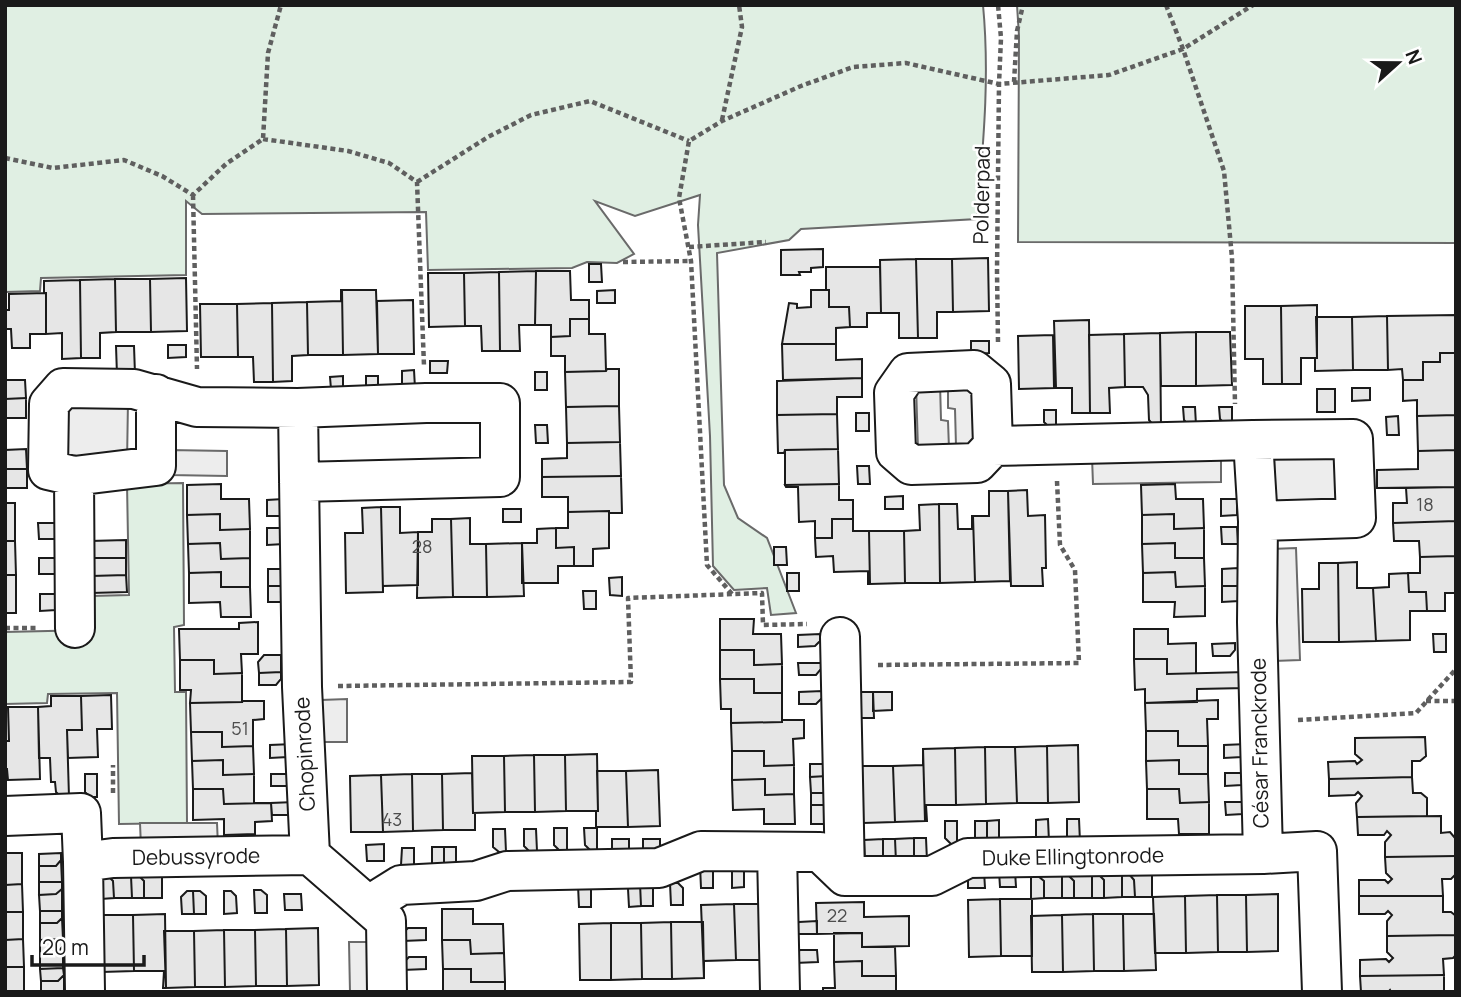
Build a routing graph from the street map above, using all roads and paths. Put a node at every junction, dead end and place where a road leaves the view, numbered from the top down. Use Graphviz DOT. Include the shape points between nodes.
graph roads {
  1 [pos="281,5"];
  2 [pos="738,5"];
  3 [pos="998,5"];
  4 [pos="1023,5"];
  5 [pos="1166,5"];
  6 [pos="1253,5"];
  7 [pos="1183,49"];
  8 [pos="1014,82"];
  9 [pos="999,84"];
  10 [pos="722,121"];
  11 [pos="263,139"];
  12 [pos="689,141"];
  13 [pos="5,158"];
  14 [pos="417,182"];
  15 [pos="193,195"];
  16 [pos="766,242"];
  17 [pos="689,247"];
  18 [pos="691,261"];
  19 [pos="623,262"];
  20 [pos="991,384"];
  21 [pos="156,394"];
  22 [pos="426,403"];
  23 [pos="197,407"];
  24 [pos="298,408"];
  25 [pos="1245,440"];
  26 [pos="993,446"];
  27 [pos="1055,446"];
  28 [pos="74,476"];
  29 [pos="299,482"];
  30 [pos="1258,521"];
  31 [pos="732,594"];
  32 [pos="75,628"];
  33 [pos="840,651"];
  34 [pos="1456,669"];
  35 [pos="302,687"];
  36 [pos="1456,701"];
  37 [pos="1426,702"];
  38 [pos="1260,722"];
  39 [pos="5,816"];
  40 [pos="777,852"];
  41 [pos="310,855"];
  42 [pos="1263,855"];
  43 [pos="83,862"];
  44 [pos="845,876"];
  45 [pos="369,905"];
  46 [pos="85,992"];
  47 [pos="387,992"];
  48 [pos="780,992"];
  49 [pos="1321,992"];
  1 -- 11 [label="path" via="268,53"];
  2 -- 10 [label="path" via="743,27"];
  3 -- 9 [label="path, Polderpad"];
  4 -- 8 [label="path"];
  5 -- 7 [label="path"];
  6 -- 7 [label="path"];
  7 -- 8 [label="path" via="1109,75"];
  7 -- 25 [label="path" via="1224,171"];
  8 -- 9 [label="path"];
  9 -- 10 [label="path" via="906,63 853,67"];
  9 -- 20 [label="path, Polderpad" via="998,365"];
  10 -- 12 [label="path"];
  11 -- 14 [label="path" via="348,151 389,163"];
  11 -- 15 [label="path" via="226,164"];
  12 -- 14 [label="path" via="590,101 531,115"];
  12 -- 17 [label="path" via="679,198"];
  13 -- 15 [label="path" via="53,168 124,160"];
  14 -- 22 [label="path"];
  15 -- 23 [label="path"];
  16 -- 17 [label="path"];
  17 -- 18 [label="path"];
  18 -- 19 [label="path"];
  18 -- 31 [label="path" via="707,565"];
  20 -- 26 [label="street"];
  20 -- 26 [label="street" via="974,370 908,373 894,393 896,452 911,465 977,463"];
  21 -- 23 [label="street"];
  21 -- 28 [label="street" via="156,466"];
  21 -- 28 [label="street" via="134,389 63,388 49,404 48,470"];
  22 -- 24 [label="street"];
  22 -- 29 [label="street" via="500,403 500,477"];
  23 -- 24 [label="street"];
  24 -- 29 [label="street, Chopinrode"];
  25 -- 27 [label="street"];
  25 -- 30 [label="street, César Franckrode"];
  25 -- 30 [label="street" via="1353,439 1356,518"];
  26 -- 27 [label="street"];
  27 -- 33 [label="path" via="1060,545 1074,570 1079,663"];
  28 -- 32 [label="street"];
  29 -- 35 [label="street, Chopinrode"];
  30 -- 38 [label="street, César Franckrode"];
  31 -- 33 [label="path" via="762,593 763,625 840,623"];
  31 -- 35 [label="path" via="628,598 631,682"];
  33 -- 44 [label="street"];
  34 -- 37 [label="path"];
  35 -- 41 [label="street, Chopinrode"];
  36 -- 37 [label="path"];
  37 -- 38 [label="path" via="1416,713"];
  38 -- 42 [label="street, César Franckrode"];
  39 -- 43 [label="street" via="80,813"];
  40 -- 44 [label="street" via="820,852"];
  40 -- 45 [label="street" via="701,851 659,868 507,871 476,881 401,885"];
  40 -- 48 [label="street"];
  41 -- 43 [label="street, Debussyrode"];
  41 -- 45 [label="street"];
  42 -- 44 [label="street, Duke Ellingtonrode" via="968,858 932,876"];
  42 -- 49 [label="street, César Franckrode" via="1317,851"];
  43 -- 46 [label="street"];
  45 -- 47 [label="street" via="386,920"];
}
